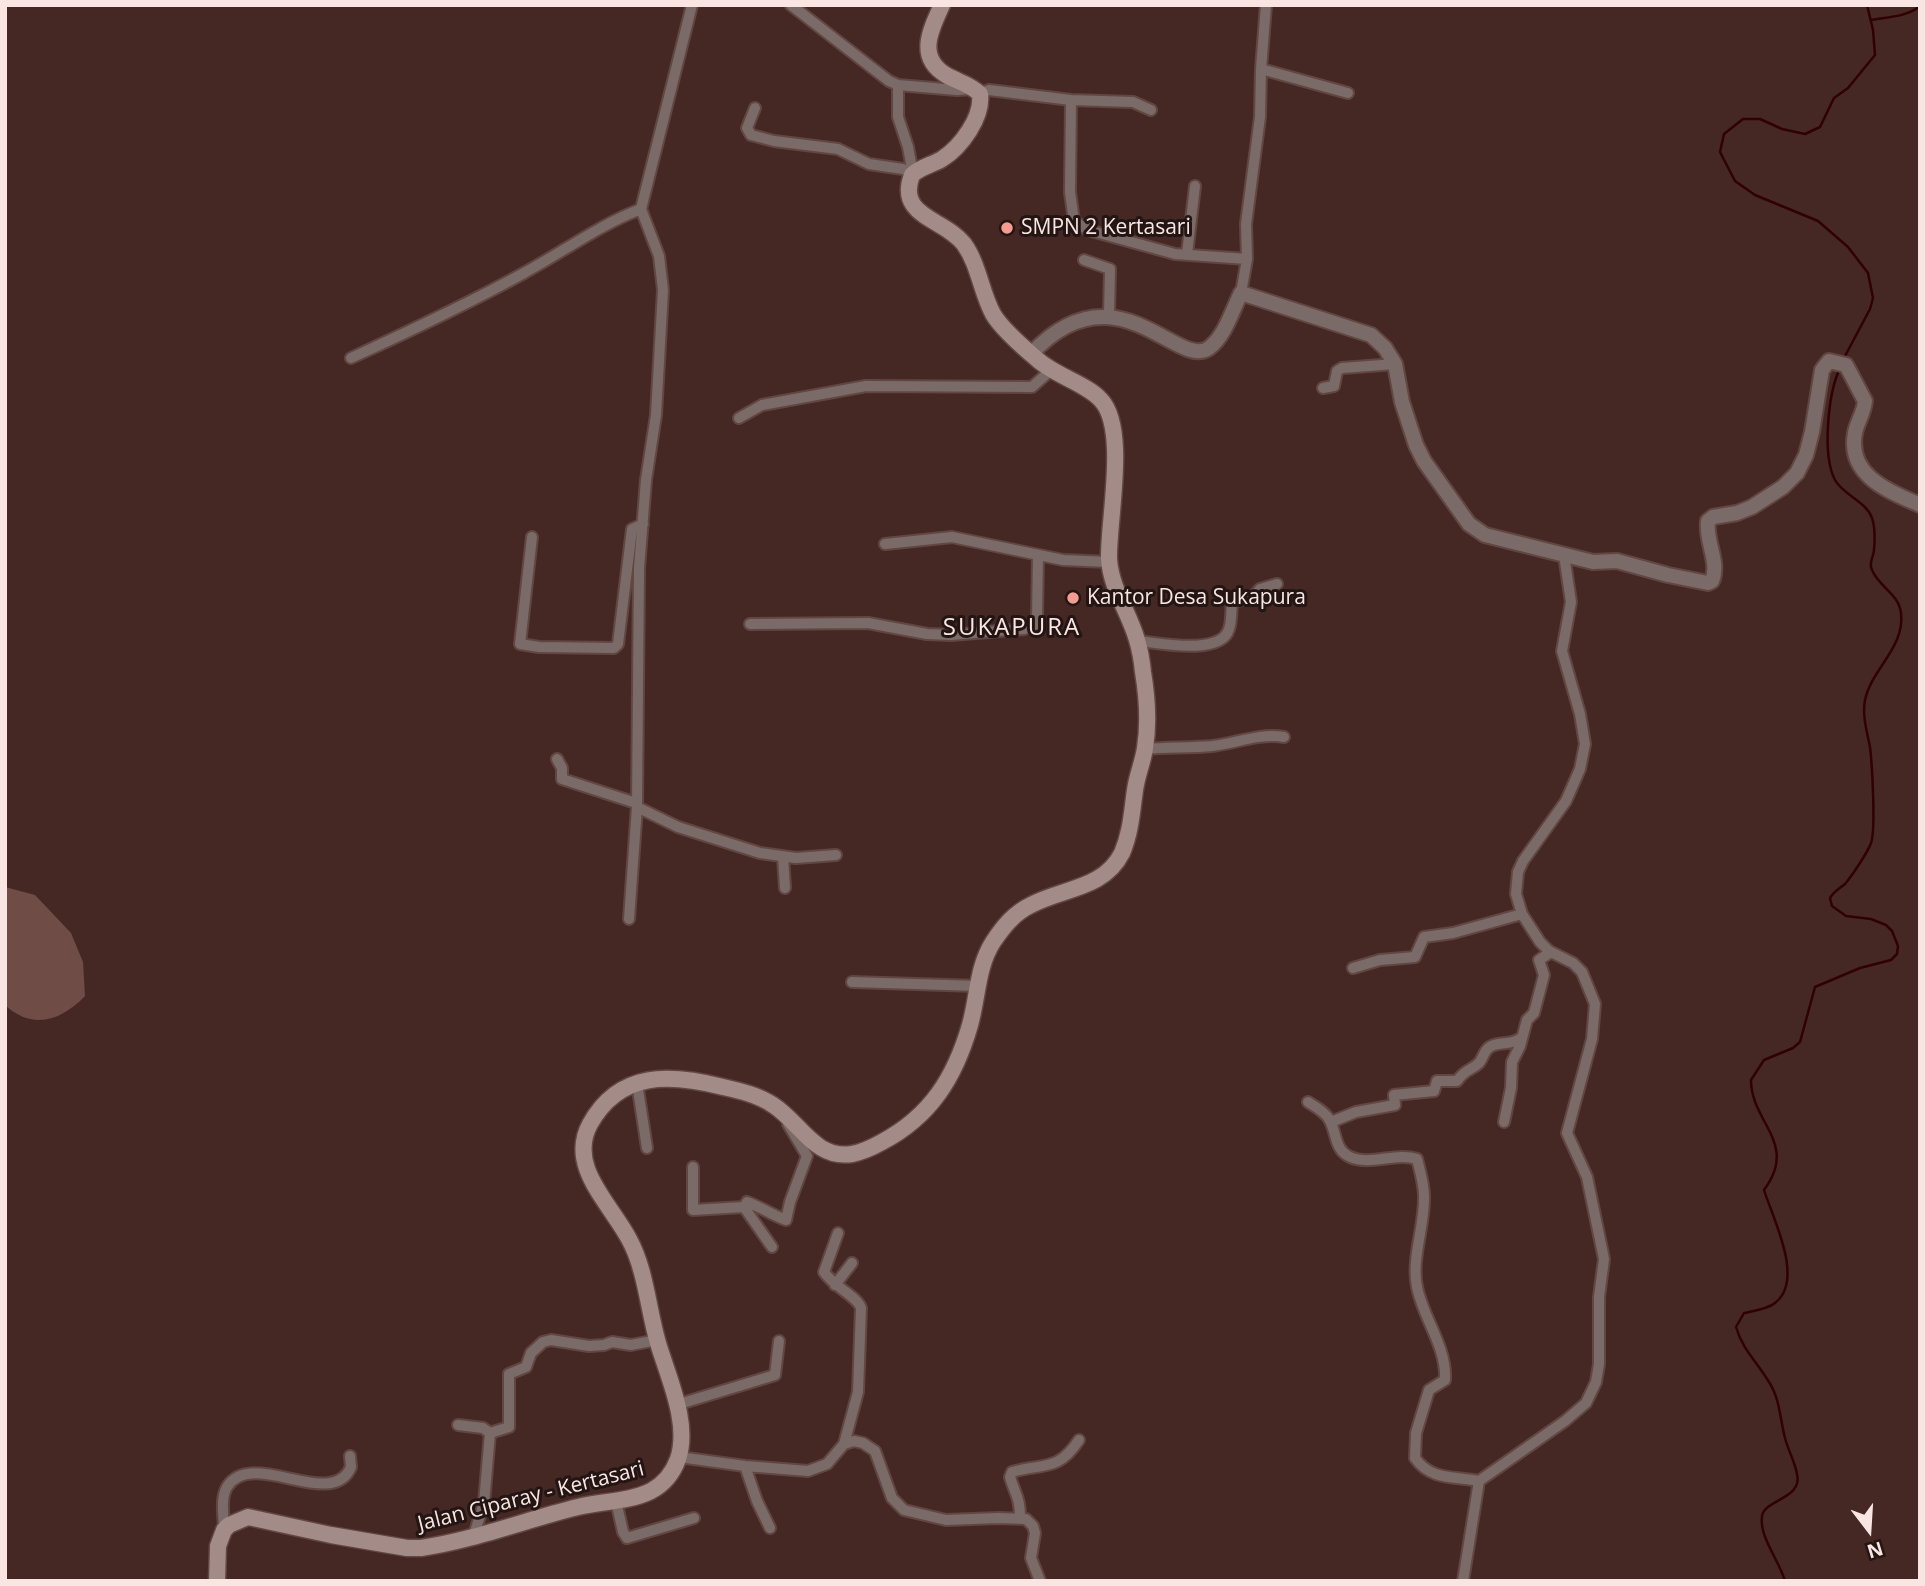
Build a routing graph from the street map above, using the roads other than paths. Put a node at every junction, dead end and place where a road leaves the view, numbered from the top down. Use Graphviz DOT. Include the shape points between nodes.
graph roads {
  1 [pos="692,5"];
  2 [pos="791,5"];
  3 [pos="942,5"];
  4 [pos="1266,5"];
  5 [pos="1261,69"];
  6 [pos="898,85"];
  7 [pos="977,91"];
  8 [pos="1348,93"];
  9 [pos="1071,100"];
  10 [pos="755,107"];
  11 [pos="1152,110"];
  12 [pos="913,174"];
  13 [pos="1195,186"];
  14 [pos="641,209"];
  15 [pos="1187,254"];
  16 [pos="1247,259"];
  17 [pos="1084,260"];
  18 [pos="1241,293"];
  19 [pos="1109,316"];
  20 [pos="1031,354"];
  21 [pos="351,358"];
  22 [pos="1395,364"];
  23 [pos="1051,370"];
  24 [pos="1323,388"];
  25 [pos="739,418"];
  26 [pos="1920,505"];
  27 [pos="643,524"];
  28 [pos="532,537"];
  29 [pos="885,544"];
  30 [pos="1038,555"];
  31 [pos="1564,555"];
  32 [pos="1109,562"];
  33 [pos="1276,584"];
  34 [pos="750,624"];
  35 [pos="1138,641"];
  36 [pos="1284,737"];
  37 [pos="1145,749"];
  38 [pos="557,759"];
  39 [pos="637,805"];
  40 [pos="836,855"];
  41 [pos="783,858"];
  42 [pos="785,888"];
  43 [pos="1522,914"];
  44 [pos="629,919"];
  45 [pos="1551,952"];
  46 [pos="1353,968"];
  47 [pos="852,982"];
  48 [pos="978,986"];
  49 [pos="1521,1038"];
  50 [pos="637,1083"];
  51 [pos="1308,1102"];
  52 [pos="786,1115"];
  53 [pos="1331,1122"];
  54 [pos="1504,1122"];
  55 [pos="647,1148"];
  56 [pos="693,1167"];
  57 [pos="744,1207"];
  58 [pos="838,1233"];
  59 [pos="772,1247"];
  60 [pos="852,1263"];
  61 [pos="835,1285"];
  62 [pos="657,1340"];
  63 [pos="779,1341"];
  64 [pos="676,1405"];
  65 [pos="458,1425"];
  66 [pos="490,1433"];
  67 [pos="1079,1440"];
  68 [pos="844,1444"];
  69 [pos="350,1456"];
  70 [pos="679,1457"];
  71 [pos="745,1466"];
  72 [pos="1479,1481"];
  73 [pos="616,1501"];
  74 [pos="694,1518"];
  75 [pos="1020,1518"];
  76 [pos="770,1528"];
  77 [pos="224,1530"];
  78 [pos="473,1538"];
  79 [pos="217,1581"];
  80 [pos="1040,1581"];
  81 [pos="1463,1581"];
  1 -- 14 [label="street"];
  2 -- 6 [label="street"];
  3 -- 7 [label="main road" via="927,43 930,59 944,73"];
  4 -- 5 [label="street"];
  5 -- 8 [label="street"];
  5 -- 16 [label="street" via="1260,117 1246,224"];
  6 -- 7 [label="street"];
  6 -- 12 [label="street" via="898,117"];
  7 -- 9 [label="street"];
  7 -- 12 [label="main road" via="978,116 961,139 942,159"];
  9 -- 11 [label="street" via="1133,102"];
  9 -- 15 [label="street" via="1074,220 1088,230"];
  10 -- 12 [label="street" via="747,128 751,135 838,149 869,164"];
  12 -- 20 [label="main road" via="907,191 914,208 962,242 991,312"];
  13 -- 15 [label="street"];
  14 -- 21 [label="street" via="454,312"];
  14 -- 27 [label="street" via="659,256 663,290 656,415"];
  15 -- 16 [label="street"];
  16 -- 18 [label="street"];
  17 -- 19 [label="street" via="1110,269"];
  18 -- 19 [label="street" via="1222,334 1206,350 1195,352 1143,326"];
  18 -- 22 [label="street" via="1371,335"];
  19 -- 20 [label="street" via="1063,328"];
  20 -- 23 [label="main road"];
  22 -- 24 [label="street" via="1342,368 1337,371 1335,386"];
  22 -- 31 [label="street" via="1416,445 1469,524 1485,535"];
  23 -- 25 [label="street" via="1032,387 866,386 762,405"];
  23 -- 32 [label="main road" via="1101,399 1110,413 1115,454"];
  26 -- 31 [label="street" via="1890,493 1860,466 1854,435 1865,401 1846,365 1829,361 1822,370 1812,432 1797,473 1752,507 1708,521 1712,581"];
  27 -- 28 [label="street" via="632,529 614,648 520,644"];
  27 -- 39 [label="street"];
  29 -- 30 [label="street" via="951,537"];
  30 -- 32 [label="street"];
  30 -- 34 [label="street" via="1037,618 1029,628 951,635 868,624"];
  31 -- 43 [label="street" via="1571,602 1562,651 1585,744 1566,801 1518,872 1516,894"];
  32 -- 35 [label="main road" via="1116,592"];
  33 -- 35 [label="street" via="1260,589 1252,598 1232,602 1229,630 1214,644"];
  35 -- 37 [label="main road" via="1146,705"];
  36 -- 37 [label="street"];
  37 -- 48 [label="main road" via="1133,814 1118,859 1098,879 1038,901 1009,920 984,959"];
  38 -- 39 [label="street" via="562,779"];
  39 -- 41 [label="street" via="678,827"];
  39 -- 44 [label="street"];
  40 -- 41 [label="street"];
  41 -- 42 [label="street"];
  43 -- 45 [label="street"];
  43 -- 46 [label="street" via="1424,937 1415,957"];
  45 -- 49 [label="street" via="1539,960 1545,975"];
  45 -- 72 [label="street" via="1582,972 1595,1004 1592,1039 1567,1133 1587,1177 1604,1259 1599,1364 1586,1403"];
  47 -- 48 [label="street"];
  48 -- 52 [label="main road" via="972,1021 953,1069 937,1098 907,1127 862,1152 840,1154 821,1148"];
  49 -- 53 [label="street" via="1513,1044 1493,1045 1457,1081 1437,1081 1434,1091 1394,1095 1395,1105"];
  49 -- 54 [label="street"];
  50 -- 52 [label="main road" via="683,1077 701,1080 755,1096"];
  50 -- 55 [label="street"];
  50 -- 62 [label="main road" via="615,1093 597,1113 584,1137 582,1157 635,1251"];
  51 -- 53 [label="street"];
  52 -- 57 [label="street" via="807,1156 786,1220 751,1203"];
  53 -- 72 [label="street" via="1335,1139 1348,1156 1417,1159 1424,1197 1416,1284 1445,1372 1444,1380 1429,1390 1416,1433 1415,1458 1428,1472"];
  56 -- 57 [label="street" via="693,1210"];
  57 -- 59 [label="street"];
  58 -- 61 [label="street" via="824,1272"];
  60 -- 61 [label="street"];
  61 -- 68 [label="street" via="856,1298 861,1308 858,1392"];
  62 -- 64 [label="main road"];
  62 -- 66 [label="street" via="594,1346 543,1342 531,1353 526,1367 509,1374 509,1427"];
  63 -- 64 [label="street" via="775,1375"];
  64 -- 70 [label="main road"];
  65 -- 66 [label="street"];
  66 -- 78 [label="street" via="484,1503"];
  67 -- 75 [label="street" via="1058,1463 1012,1472"];
  68 -- 71 [label="street" via="817,1469"];
  68 -- 75 [label="street" via="863,1443 875,1451 892,1498 904,1510 946,1520"];
  69 -- 77 [label="street" via="351,1467 343,1478 320,1485 262,1473 235,1480 223,1500"];
  70 -- 71 [label="street"];
  70 -- 73 [label="main road, Jalan Ciparay - Kertasari" via="657,1488"];
  71 -- 76 [label="street"];
  72 -- 81 [label="street"];
  73 -- 74 [label="street" via="627,1538"];
  73 -- 78 [label="main road, Jalan Ciparay - Kertasari" via="571,1508"];
  75 -- 80 [label="street" via="1033,1526 1031,1558"];
  77 -- 78 [label="main road, Jalan Ciparay - Kertasari" via="248,1517 407,1548"];
  77 -- 79 [label="main road" via="218,1546"];
}
